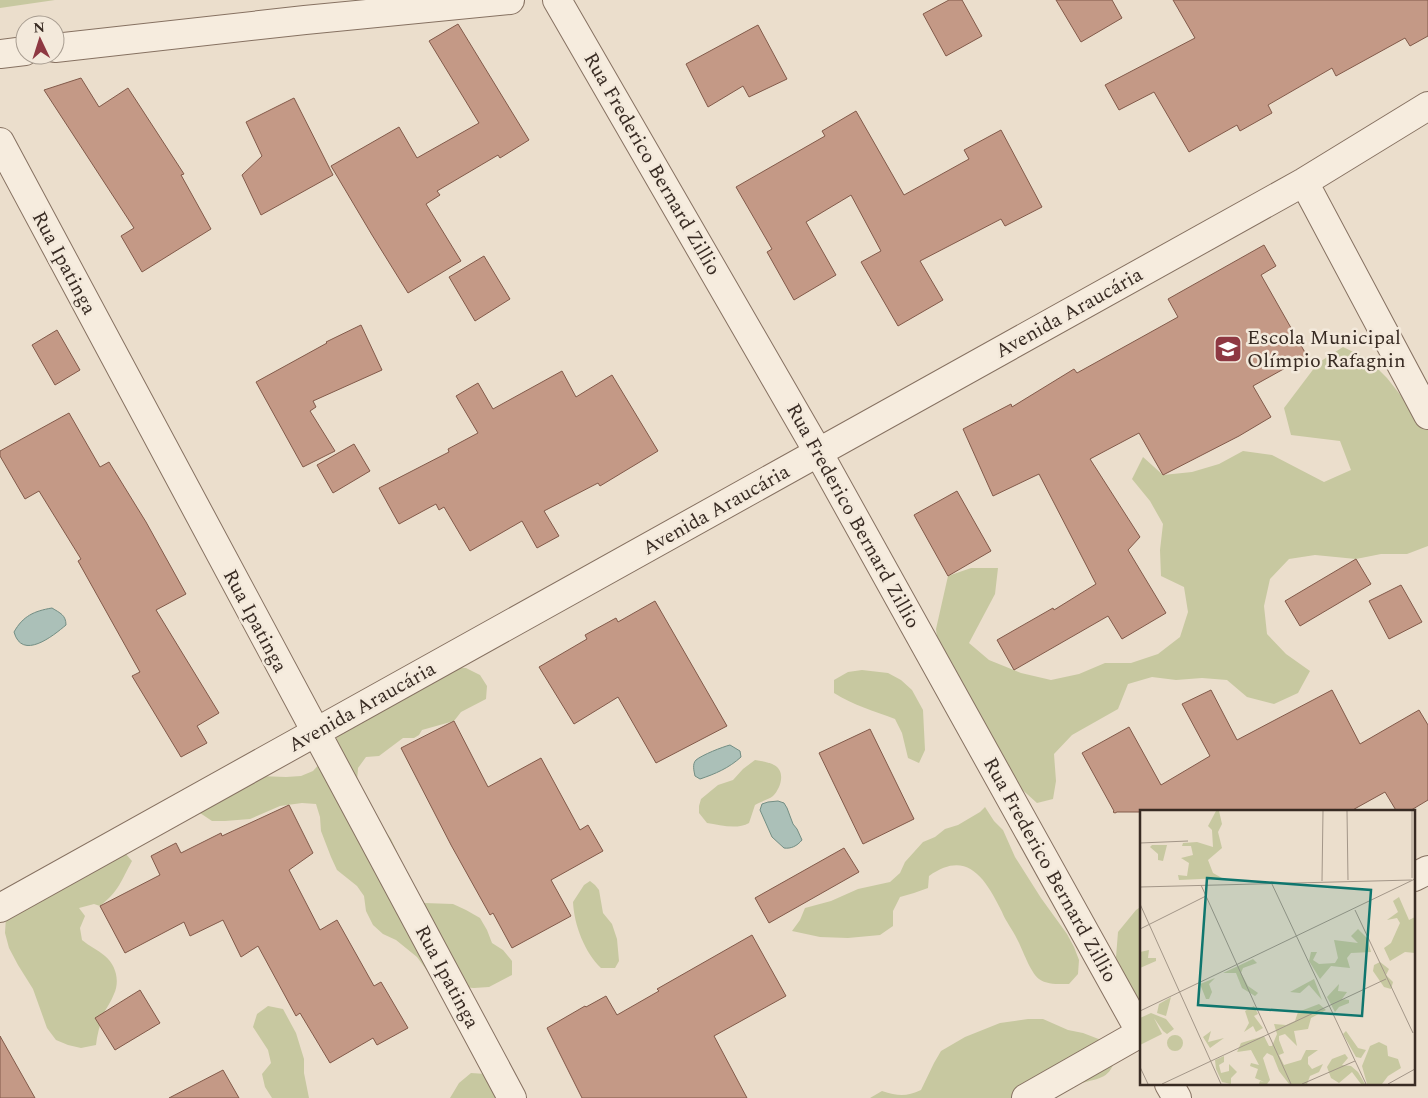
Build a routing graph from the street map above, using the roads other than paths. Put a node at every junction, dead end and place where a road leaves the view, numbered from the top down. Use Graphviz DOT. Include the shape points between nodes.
graph roads {
  1 [pos="510,0"];
  2 [pos="558,0"];
  3 [pos="65,47"];
  4 [pos="15,52"];
  5 [pos="0,54"];
  6 [pos="1428,106"];
  7 [pos="2,152"];
  8 [pos="1304,182"];
  9 [pos="1428,415"];
  10 [pos="818,452"];
  11 [pos="315,733"];
  12 [pos="1428,870"];
  13 [pos="1416,877"];
  14 [pos="0,908"];
  15 [pos="1140,1031"];
  16 [pos="1140,1034"];
  17 [pos="1170,1086"];
  18 [pos="512,1098"];
  19 [pos="1026,1098"];
  20 [pos="1177,1098"];
  1 -- 3 [label="street"];
  2 -- 10 [label="street, Rua Frederico Bernard Zillio"];
  4 -- 5 [label="street"];
  6 -- 8 [label="street, Avenida Araucária"];
  7 -- 11 [label="street, Rua Ipatinga"];
  8 -- 9 [label="street"];
  8 -- 10 [label="street, Avenida Araucária"];
  10 -- 11 [label="street, Avenida Araucária"];
  10 -- 15 [label="street, Rua Frederico Bernard Zillio"];
  11 -- 14 [label="street, Avenida Araucária"];
  11 -- 18 [label="street, Rua Ipatinga"];
  12 -- 13 [label="street"];
  16 -- 19 [label="street"];
  17 -- 20 [label="street"];
}
